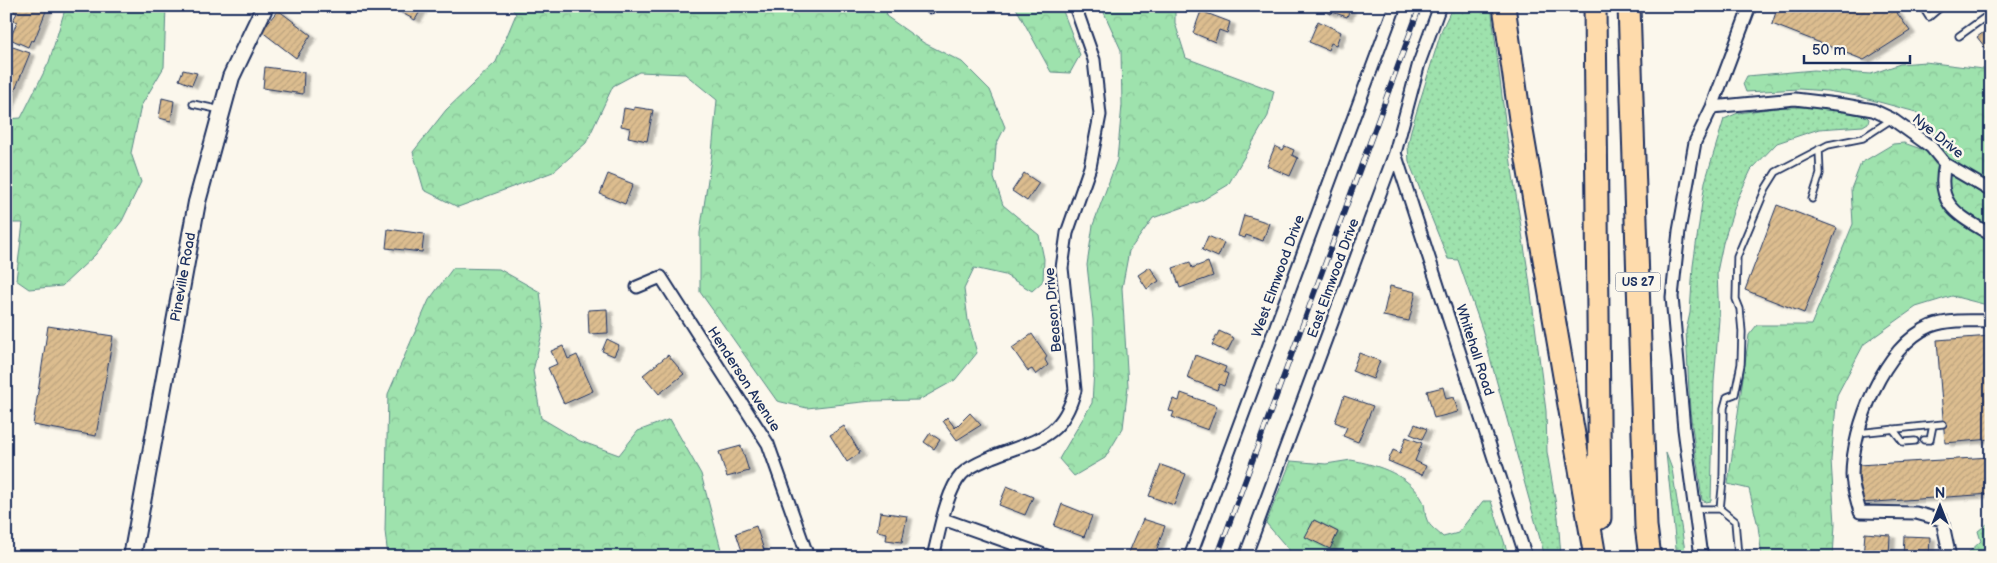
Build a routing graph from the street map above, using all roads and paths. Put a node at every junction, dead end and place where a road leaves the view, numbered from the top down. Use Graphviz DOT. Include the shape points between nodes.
graph roads {
  1 [pos="265,6"];
  2 [pos="1075,6"];
  3 [pos="1395,6"];
  4 [pos="1440,6"];
  5 [pos="1504,6"];
  6 [pos="1595,6"];
  7 [pos="1629,6"];
  8 [pos="1750,6"];
  9 [pos="1922,6"];
  10 [pos="1942,6"];
  11 [pos="1991,13"];
  12 [pos="1959,36"];
  13 [pos="194,104"];
  14 [pos="1712,107"];
  15 [pos="222,110"];
  16 [pos="1892,119"];
  17 [pos="1819,149"];
  18 [pos="1395,153"];
  19 [pos="1945,164"];
  20 [pos="1991,191"];
  21 [pos="1812,200"];
  22 [pos="1991,235"];
  23 [pos="637,287"];
  24 [pos="1991,321"];
  25 [pos="1943,424"];
  26 [pos="1933,425"];
  27 [pos="1893,429"];
  28 [pos="1858,433"];
  29 [pos="1924,440"];
  30 [pos="1915,441"];
  31 [pos="1695,509"];
  32 [pos="1720,509"];
  33 [pos="943,519"];
  34 [pos="1738,556"];
  35 [pos="132,557"];
  36 [pos="808,557"];
  37 [pos="933,557"];
  38 [pos="1050,557"];
  39 [pos="1190,557"];
  40 [pos="1245,557"];
  41 [pos="1526,557"];
  42 [pos="1595,557"];
  43 [pos="1600,557"];
  44 [pos="1650,557"];
  45 [pos="1703,557"];
  46 [pos="1950,557"];
  1 -- 15 [label="main road, Pineville Road" via="230,77"];
  2 -- 33 [label="street, Beason Drive" via="1094,60 1100,115 1090,167 1067,233 1062,268 1075,390 1071,407 1062,424 1045,437 974,465 961,475 952,490"];
  3 -- 39 [label="street, West Elmwood Drive"];
  4 -- 18 [label="street, East Elmwood Drive" via="1419,63"];
  5 -- 42 [label="highway" via="1520,119"];
  6 -- 43 [label="highway, US 27"];
  7 -- 44 [label="highway, US 27" via="1646,526"];
  8 -- 14 [label="street"];
  9 -- 10 [label="lane" via="1929,17"];
  11 -- 12 [label="lane"];
  13 -- 15 [label="lane"];
  14 -- 16 [label="street, Nye Drive" via="1794,99 1845,104 1873,110"];
  14 -- 31 [label="street" via="1696,142 1679,231 1672,297"];
  15 -- 35 [label="main road, Pineville Road" via="197,202"];
  16 -- 17 [label="lane" via="1863,138"];
  16 -- 19 [label="street, Nye Drive" via="1931,147"];
  17 -- 21 [label="lane" via="1820,174"];
  17 -- 32 [label="lane" via="1776,172 1737,257 1736,299 1742,324 1741,364 1735,394 1727,397 1724,408"];
  18 -- 40 [label="street, East Elmwood Drive"];
  18 -- 41 [label="street, Whitehall Road"];
  19 -- 20 [label="street, Nye Drive"];
  19 -- 22 [label="street" via="1941,181 1945,199 1964,219"];
  23 -- 36 [label="street, Henderson Avenue" via="661,277 768,444"];
  24 -- 28 [label="street" via="1959,320 1930,326 1905,343 1868,400"];
  25 -- 26 [label="lane"];
  26 -- 27 [label="lane"];
  26 -- 29 [label="lane" via="1930,440"];
  27 -- 28 [label="lane"];
  27 -- 30 [label="lane" via="1903,442"];
  28 -- 46 [label="street" via="1852,475 1860,512 1916,513 1942,520"];
  31 -- 32 [label="lane"];
  31 -- 45 [label="street"];
  32 -- 34 [label="lane" via="1735,521"];
  33 -- 37 [label="street, Beason Drive"];
  33 -- 38 [label="street"];
}
